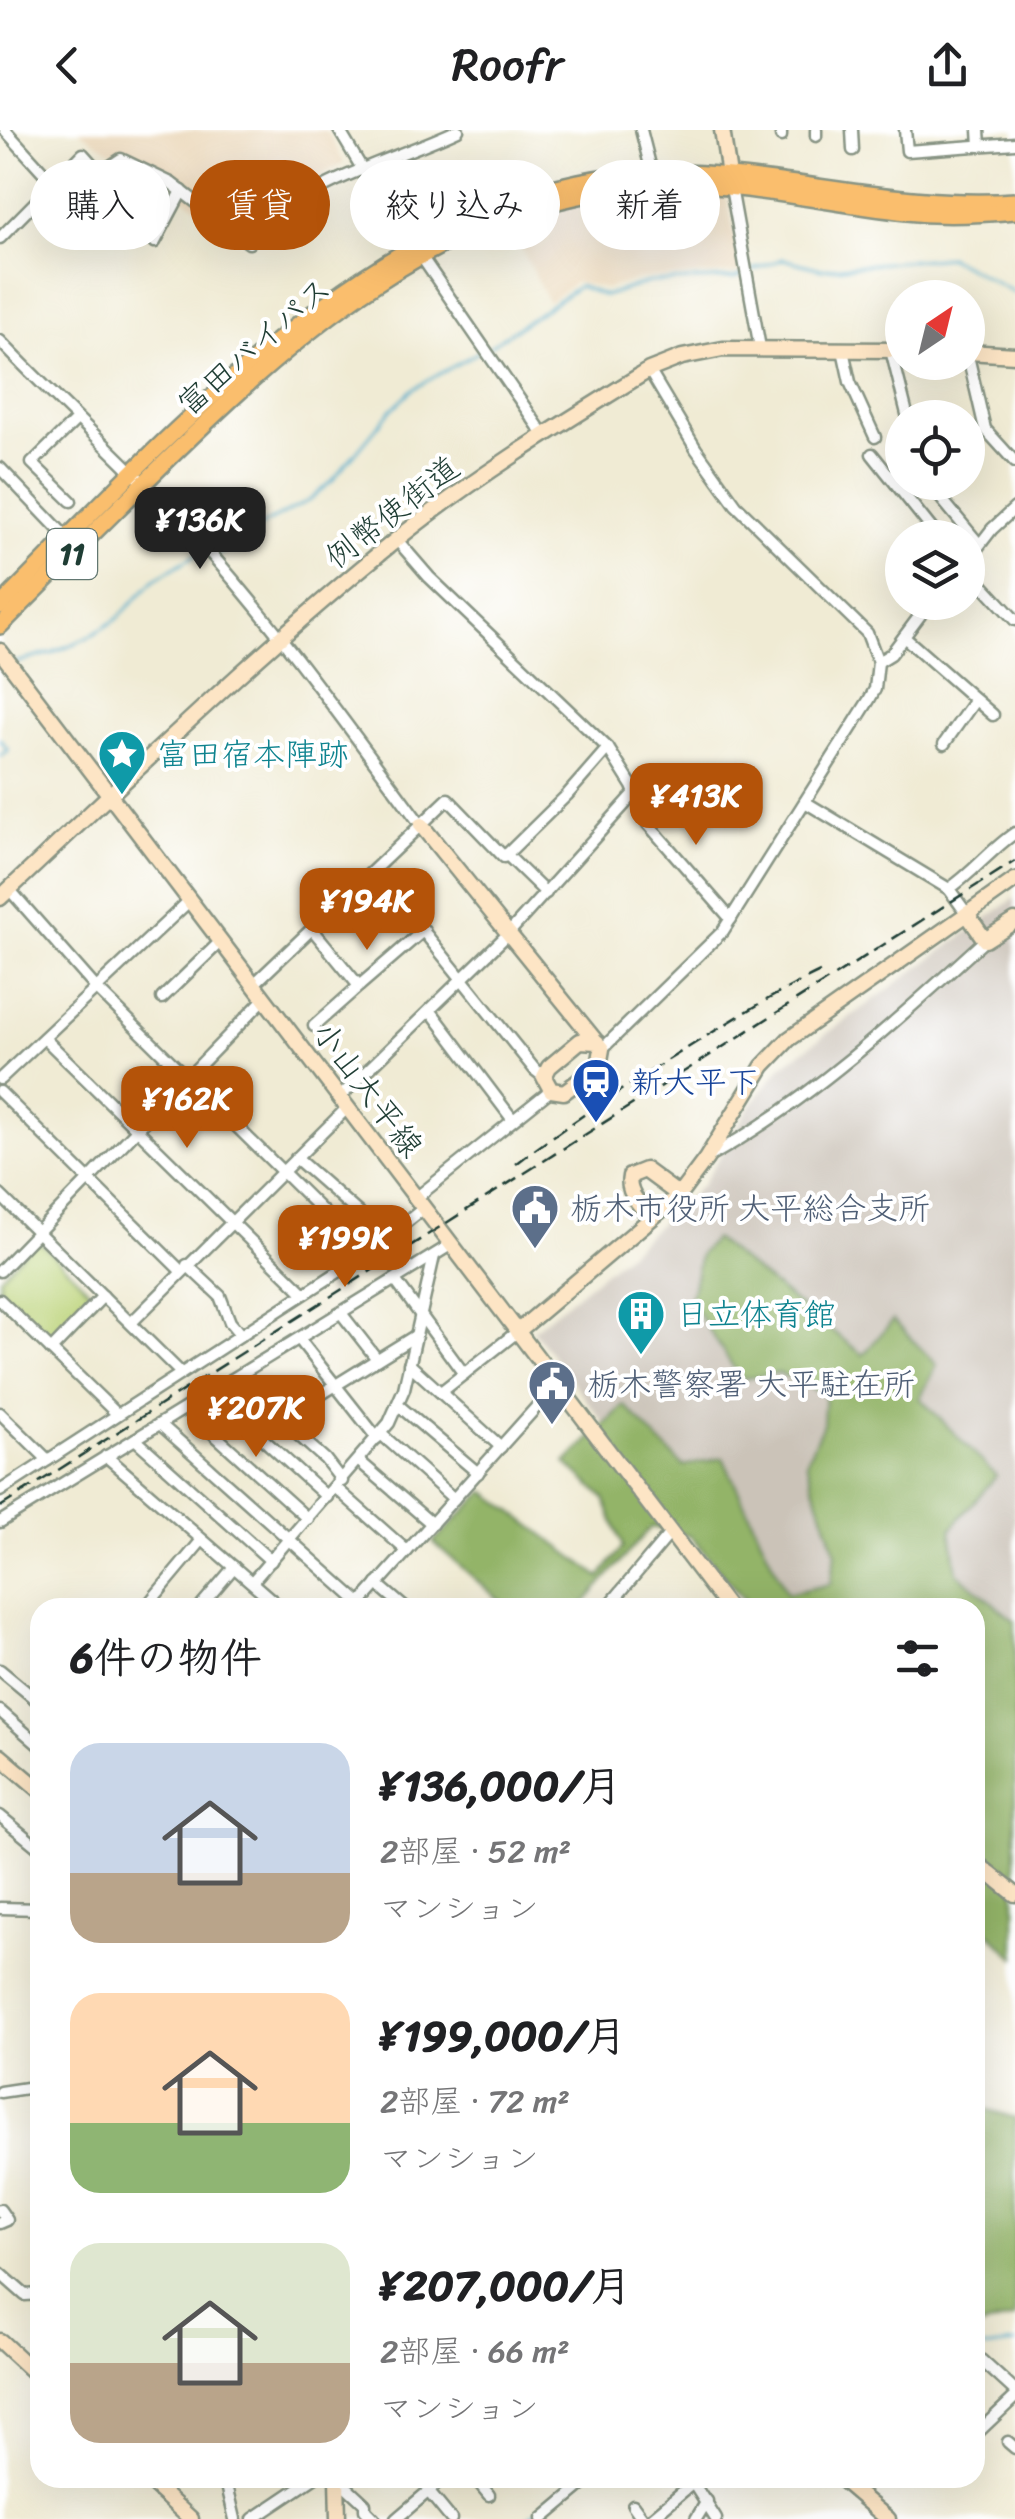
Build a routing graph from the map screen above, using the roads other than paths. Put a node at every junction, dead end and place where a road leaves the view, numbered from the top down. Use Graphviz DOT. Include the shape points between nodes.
graph roads {
  1 [pos="5,130"];
  2 [pos="340,130"];
  3 [pos="458,130"];
  4 [pos="641,130"];
  5 [pos="852,130"];
  6 [pos="905,130"];
  7 [pos="979,130"];
  8 [pos="720,132"];
  9 [pos="1015,143"];
  10 [pos="980,146"];
  11 [pos="853,150"];
  12 [pos="32,160"];
  13 [pos="359,160"];
  14 [pos="384,160"];
  15 [pos="648,160"];
  16 [pos="350,173"];
  17 [pos="720,180"];
  18 [pos="730,181"];
  19 [pos="170,184"];
  20 [pos="182,190"];
  21 [pos="1015,200"];
  22 [pos="560,201"];
  23 [pos="30,208"];
  24 [pos="1015,212"];
  25 [pos="170,213"];
  26 [pos="0,238"];
  27 [pos="418,250"];
  28 [pos="0,341"];
  29 [pos="760,348"];
  30 [pos="843,350"];
  31 [pos="885,350"];
  32 [pos="985,354"];
  33 [pos="1015,355"];
  34 [pos="650,370"];
  35 [pos="974,380"];
  36 [pos="77,419"];
  37 [pos="544,435"];
  38 [pos="875,437"];
  39 [pos="872,454"];
  40 [pos="1015,462"];
  41 [pos="0,468"];
  42 [pos="139,478"];
  43 [pos="71,500"];
  44 [pos="942,500"];
  45 [pos="1015,508"];
  46 [pos="1005,516"];
  47 [pos="925,520"];
  48 [pos="959,520"];
  49 [pos="1015,526"];
  50 [pos="67,538"];
  51 [pos="985,538"];
  52 [pos="396,540"];
  53 [pos="985,587"];
  54 [pos="0,606"];
  55 [pos="917,620"];
  56 [pos="1015,620"];
  57 [pos="0,626"];
  58 [pos="282,637"];
  59 [pos="904,637"];
  60 [pos="0,651"];
  61 [pos="878,662"];
  62 [pos="976,700"];
  63 [pos="993,715"];
  64 [pos="944,744"];
  65 [pos="608,748"];
  66 [pos="635,793"];
  67 [pos="110,794"];
  68 [pos="805,802"];
  69 [pos="421,826"];
  70 [pos="1015,833"];
  71 [pos="506,854"];
  72 [pos="375,871"];
  73 [pos="1015,880"];
  74 [pos="950,889"];
  75 [pos="546,893"];
  76 [pos="4,894"];
  77 [pos="188,902"];
  78 [pos="967,914"];
  79 [pos="732,919"];
  80 [pos="1015,921"];
  81 [pos="313,930"];
  82 [pos="424,930"];
  83 [pos="507,935"];
  84 [pos="985,940"];
  85 [pos="220,942"];
  86 [pos="463,978"];
  87 [pos="253,985"];
  88 [pos="359,986"];
  89 [pos="96,988"];
  90 [pos="162,998"];
  91 [pos="264,999"];
  92 [pos="430,1010"];
  93 [pos="314,1026"];
  94 [pos="582,1033"];
  95 [pos="44,1038"];
  96 [pos="600,1046"];
  97 [pos="186,1078"];
  98 [pos="0,1079"];
  99 [pos="548,1083"];
  100 [pos="0,1092"];
  101 [pos="343,1102"];
  102 [pos="513,1120"];
  103 [pos="136,1129"];
  104 [pos="296,1158"];
  105 [pos="706,1159"];
  106 [pos="282,1172"];
  107 [pos="88,1180"];
  108 [pos="678,1194"];
  109 [pos="0,1195"];
  110 [pos="420,1203"];
  111 [pos="652,1218"];
  112 [pos="231,1222"];
  113 [pos="37,1232"];
  114 [pos="387,1238"];
  115 [pos="452,1244"];
  116 [pos="366,1254"];
  117 [pos="434,1255"];
  118 [pos="184,1268"];
  119 [pos="0,1271"];
  120 [pos="395,1280"];
  121 [pos="303,1292"];
  122 [pos="103,1296"];
  123 [pos="0,1300"];
  124 [pos="341,1314"];
  125 [pos="420,1315"];
  126 [pos="131,1323"];
  127 [pos="517,1332"];
  128 [pos="240,1334"];
  129 [pos="415,1336"];
  130 [pos="299,1339"];
  131 [pos="51,1350"];
  132 [pos="377,1359"];
  133 [pos="409,1364"];
  134 [pos="181,1373"];
  135 [pos="464,1374"];
  136 [pos="234,1380"];
  137 [pos="557,1384"];
  138 [pos="334,1385"];
  139 [pos="441,1392"];
  140 [pos="212,1394"];
  141 [pos="398,1405"];
  142 [pos="186,1409"];
  143 [pos="0,1412"];
  144 [pos="117,1414"];
  145 [pos="281,1419"];
  146 [pos="161,1424"];
  147 [pos="379,1436"];
  148 [pos="135,1439"];
  149 [pos="501,1447"];
  150 [pos="106,1456"];
  151 [pos="48,1460"];
  152 [pos="359,1461"];
  153 [pos="478,1473"];
  154 [pos="335,1489"];
  155 [pos="0,1490"];
  156 [pos="454,1499"];
  157 [pos="308,1518"];
  158 [pos="0,1522"];
  159 [pos="432,1524"];
  160 [pos="671,1532"];
  161 [pos="202,1540"];
  162 [pos="290,1540"];
  163 [pos="407,1551"];
  164 [pos="271,1561"];
  165 [pos="234,1567"];
  166 [pos="252,1582"];
  167 [pos="377,1584"];
  168 [pos="153,1598"];
  169 [pos="208,1598"];
  170 [pos="270,1598"];
  171 [pos="352,1598"];
  172 [pos="367,1598"];
  173 [pos="393,1598"];
  174 [pos="615,1598"];
  175 [pos="716,1598"];
  176 [pos="0,1670"];
  177 [pos="30,1695"];
  178 [pos="0,1711"];
  179 [pos="30,1733"];
  180 [pos="0,1756"];
  181 [pos="30,1782"];
  182 [pos="0,1816"];
  183 [pos="30,1841"];
  184 [pos="985,1870"];
  185 [pos="1015,1894"];
  186 [pos="0,1908"];
  187 [pos="30,1909"];
  188 [pos="30,2088"];
  189 [pos="0,2092"];
  190 [pos="0,2210"];
  191 [pos="0,2222"];
  192 [pos="0,2273"];
  193 [pos="30,2295"];
  194 [pos="0,2342"];
  195 [pos="30,2363"];
  196 [pos="985,2364"];
  197 [pos="1015,2394"];
  198 [pos="985,2425"];
  199 [pos="157,2488"];
  200 [pos="228,2488"];
  201 [pos="299,2488"];
  202 [pos="336,2488"];
  203 [pos="348,2488"];
  204 [pos="432,2488"];
  205 [pos="483,2488"];
  206 [pos="582,2488"];
  207 [pos="682,2488"];
  208 [pos="697,2488"];
  209 [pos="852,2488"];
  210 [pos="428,2491"];
  211 [pos="489,2495"];
  212 [pos="707,2501"];
  213 [pos="633,2506"];
  214 [pos="558,2514"];
  215 [pos="191,2519"];
  216 [pos="235,2519"];
  217 [pos="253,2519"];
  218 [pos="338,2519"];
  219 [pos="374,2519"];
  220 [pos="396,2519"];
  221 [pos="451,2519"];
  222 [pos="542,2519"];
  223 [pos="646,2519"];
  224 [pos="696,2519"];
  225 [pos="716,2519"];
  226 [pos="888,2519"];
  1 -- 12 [label="street"];
  2 -- 13 [label="street"];
  3 -- 14 [label="street"];
  4 -- 15 [label="street"];
  5 -- 11 [label="street"];
  6 -- 10 [label="street" via="907,152"];
  7 -- 10 [label="street"];
  8 -- 18 [label="street"];
  9 -- 10 [label="street"];
  16 -- 20 [label="street" via="323,184 249,242"];
  17 -- 18 [label="main road, 富田バイパス / 11"];
  18 -- 21 [label="main road, 富田バイパス / 11" via="886,198"];
  18 -- 22 [label="main road, 富田バイパス / 11"];
  18 -- 24 [label="main road, 富田バイパス / 11" via="922,214"];
  18 -- 29 [label="street"];
  19 -- 20 [label="street"];
  20 -- 25 [label="street"];
  23 -- 26 [label="street"];
  27 -- 37 [label="street"];
  27 -- 42 [label="main road, 富田バイパス / 11" via="355,282 296,326"];
  28 -- 36 [label="street"];
  29 -- 30 [label="street, 例幣使街道"];
  29 -- 34 [label="street, 例幣使街道" via="697,353"];
  30 -- 31 [label="street, 例幣使街道"];
  30 -- 38 [label="street"];
  32 -- 33 [label="street"];
  34 -- 37 [label="street, 例幣使街道"];
  34 -- 61 [label="street" via="736,505 861,625"];
  35 -- 40 [label="street" via="984,429"];
  36 -- 42 [label="street"];
  36 -- 43 [label="street" via="32,463"];
  37 -- 52 [label="street, 例幣使街道"];
  39 -- 47 [label="street"];
  41 -- 50 [label="street"];
  42 -- 50 [label="main road, 富田バイパス / 11"];
  42 -- 57 [label="main road, 富田バイパス / 11"];
  42 -- 58 [label="street"];
  44 -- 48 [label="street"];
  45 -- 46 [label="street"];
  46 -- 49 [label="street"];
  46 -- 51 [label="street"];
  50 -- 54 [label="main road, 富田バイパス / 11"];
  52 -- 58 [label="street, 例幣使街道"];
  52 -- 65 [label="street"];
  53 -- 56 [label="street"];
  55 -- 59 [label="street"];
  58 -- 67 [label="street, 例幣使街道"];
  58 -- 69 [label="street"];
  59 -- 61 [label="street"];
  59 -- 62 [label="street"];
  60 -- 67 [label="street, 小山大平線"];
  61 -- 68 [label="street" via="875,689"];
  62 -- 63 [label="street"];
  62 -- 64 [label="street"];
  65 -- 66 [label="street"];
  65 -- 71 [label="street"];
  66 -- 75 [label="street"];
  66 -- 79 [label="street" via="648,824"];
  67 -- 76 [label="street, 例幣使街道"];
  67 -- 77 [label="street, 小山大平線"];
  68 -- 74 [label="street"];
  68 -- 79 [label="street"];
  69 -- 71 [label="street" via="448,799"];
  69 -- 72 [label="street"];
  69 -- 83 [label="street"];
  70 -- 74 [label="street"];
  71 -- 75 [label="street"];
  72 -- 81 [label="street"];
  72 -- 82 [label="street"];
  73 -- 78 [label="street"];
  74 -- 78 [label="street"];
  75 -- 83 [label="street"];
  76 -- 89 [label="street"];
  77 -- 85 [label="street, 小山大平線"];
  77 -- 89 [label="street"];
  78 -- 84 [label="street"];
  78 -- 105 [label="street" via="788,1040 763,1066"];
  79 -- 96 [label="street"];
  80 -- 84 [label="street"];
  81 -- 87 [label="street"];
  81 -- 88 [label="street"];
  82 -- 86 [label="street"];
  82 -- 88 [label="street"];
  83 -- 86 [label="street"];
  83 -- 94 [label="street"];
  84 -- 105 [label="street" via="758,1130"];
  85 -- 87 [label="street, 小山大平線"];
  85 -- 90 [label="street"];
  86 -- 92 [label="street"];
  86 -- 99 [label="street"];
  87 -- 91 [label="street, 小山大平線"];
  88 -- 93 [label="street"];
  89 -- 95 [label="street"];
  89 -- 97 [label="street"];
  91 -- 97 [label="street"];
  91 -- 101 [label="street, 小山大平線"];
  92 -- 101 [label="street"];
  92 -- 102 [label="street"];
  94 -- 96 [label="street"];
  94 -- 99 [label="street" via="548,1067"];
  95 -- 98 [label="street"];
  95 -- 103 [label="street"];
  96 -- 99 [label="street" via="602,1063 586,1077 564,1092"];
  97 -- 103 [label="street"];
  97 -- 106 [label="street"];
  99 -- 102 [label="street"];
  100 -- 107 [label="street"];
  101 -- 104 [label="street"];
  101 -- 110 [label="street, 小山大平線"];
  102 -- 110 [label="street"];
  103 -- 107 [label="street"];
  103 -- 112 [label="street"];
  104 -- 106 [label="street"];
  104 -- 114 [label="street"];
  105 -- 108 [label="street"];
  106 -- 112 [label="street"];
  106 -- 116 [label="street"];
  107 -- 113 [label="street"];
  107 -- 118 [label="street"];
  108 -- 111 [label="street"];
  108 -- 111 [label="street" via="644,1170 630,1176 631,1193"];
  109 -- 113 [label="street"];
  110 -- 114 [label="street"];
  110 -- 115 [label="street, 小山大平線"];
  111 -- 127 [label="street"];
  112 -- 118 [label="street"];
  112 -- 121 [label="street"];
  113 -- 119 [label="street"];
  113 -- 122 [label="street"];
  114 -- 116 [label="street"];
  115 -- 117 [label="street"];
  115 -- 127 [label="street, 小山大平線"];
  116 -- 121 [label="street"];
  117 -- 120 [label="street"];
  117 -- 125 [label="street"];
  118 -- 126 [label="street"];
  118 -- 128 [label="street" via="220,1296"];
  120 -- 124 [label="street"];
  120 -- 125 [label="street"];
  121 -- 128 [label="street"];
  122 -- 126 [label="street"];
  122 -- 131 [label="street"];
  123 -- 131 [label="street"];
  124 -- 130 [label="street"];
  124 -- 132 [label="street"];
  125 -- 129 [label="street"];
  125 -- 135 [label="street"];
  126 -- 134 [label="street"];
  127 -- 135 [label="street"];
  127 -- 137 [label="street, 小山大平線"];
  128 -- 134 [label="street"];
  129 -- 132 [label="street"];
  129 -- 133 [label="street"];
  130 -- 136 [label="street"];
  130 -- 138 [label="street"];
  131 -- 144 [label="street"];
  132 -- 138 [label="street"];
  133 -- 139 [label="street"];
  133 -- 141 [label="street"];
  134 -- 144 [label="street"];
  135 -- 139 [label="street"];
  136 -- 140 [label="street"];
  136 -- 145 [label="street"];
  137 -- 149 [label="street"];
  137 -- 160 [label="street, 小山大平線"];
  138 -- 145 [label="street"];
  138 -- 147 [label="street"];
  139 -- 149 [label="street"];
  140 -- 142 [label="street"];
  140 -- 154 [label="street"];
  141 -- 147 [label="street"];
  141 -- 153 [label="street"];
  142 -- 146 [label="street"];
  142 -- 157 [label="street"];
  143 -- 151 [label="street"];
  144 -- 151 [label="street"];
  145 -- 154 [label="street" via="326,1459"];
  146 -- 148 [label="street"];
  146 -- 162 [label="street"];
  147 -- 152 [label="street"];
  147 -- 156 [label="street"];
  148 -- 150 [label="street"];
  148 -- 164 [label="street"];
  149 -- 153 [label="street"];
  150 -- 158 [label="street"];
  150 -- 161 [label="street"];
  151 -- 155 [label="street"];
  152 -- 154 [label="street"];
  152 -- 159 [label="street"];
  153 -- 156 [label="street"];
  154 -- 157 [label="street"];
  154 -- 163 [label="street"];
  156 -- 159 [label="street"];
  157 -- 162 [label="street"];
  159 -- 163 [label="street"];
  160 -- 174 [label="street"];
  160 -- 175 [label="street, 小山大平線"];
  161 -- 165 [label="street"];
  161 -- 168 [label="street"];
  162 -- 164 [label="street"];
  162 -- 171 [label="street"];
  163 -- 167 [label="street"];
  164 -- 166 [label="street"];
  165 -- 166 [label="street"];
  165 -- 169 [label="street"];
  166 -- 170 [label="street"];
  167 -- 172 [label="street"];
  167 -- 173 [label="street"];
  176 -- 177 [label="street"];
  178 -- 179 [label="street"];
  180 -- 181 [label="street"];
  182 -- 183 [label="street"];
  184 -- 185 [label="street"];
  186 -- 187 [label="street"];
  188 -- 189 [label="street"];
  190 -- 191 [label="street" via="6,2220"];
  192 -- 193 [label="street"];
  194 -- 195 [label="street"];
  196 -- 197 [label="street"];
  197 -- 198 [label="street"];
  199 -- 215 [label="street"];
  200 -- 216 [label="street"];
  201 -- 217 [label="street"];
  202 -- 218 [label="street"];
  203 -- 219 [label="street"];
  204 -- 210 [label="street"];
  205 -- 211 [label="street"];
  206 -- 214 [label="street"];
  207 -- 223 [label="street"];
  208 -- 212 [label="street"];
  209 -- 226 [label="street"];
  210 -- 220 [label="street"];
  210 -- 221 [label="street"];
  212 -- 224 [label="street"];
  212 -- 225 [label="street"];
  213 -- 223 [label="street"];
  214 -- 222 [label="street"];
}
